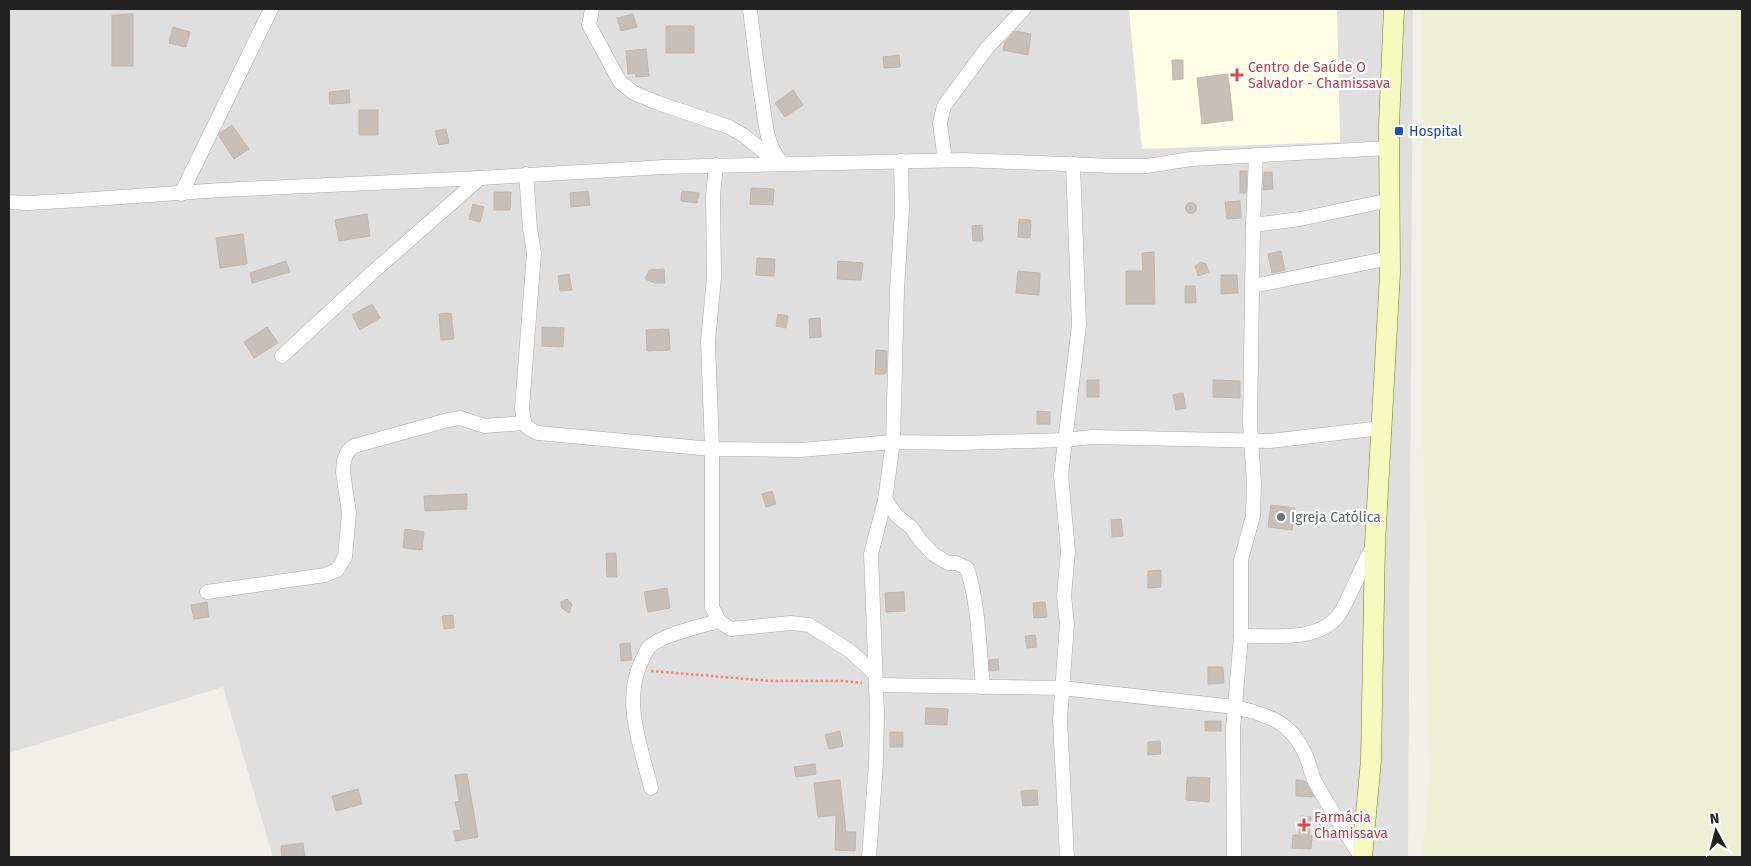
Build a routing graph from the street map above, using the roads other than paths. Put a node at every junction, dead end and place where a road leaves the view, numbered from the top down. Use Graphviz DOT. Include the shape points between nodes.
graph roads {
  1 [pos="271,9"];
  2 [pos="592,9"];
  3 [pos="750,9"];
  4 [pos="1024,9"];
  5 [pos="1394,9"];
  6 [pos="1389,148"];
  7 [pos="1256,155"];
  8 [pos="779,159"];
  9 [pos="945,160"];
  10 [pos="901,161"];
  11 [pos="1073,164"];
  12 [pos="716,165"];
  13 [pos="526,174"];
  14 [pos="480,178"];
  15 [pos="182,194"];
  16 [pos="1390,200"];
  17 [pos="9,202"];
  18 [pos="1253,225"];
  19 [pos="1390,258"];
  20 [pos="1252,286"];
  21 [pos="282,356"];
  22 [pos="524,423"];
  23 [pos="1381,428"];
  24 [pos="1064,440"];
  25 [pos="1251,441"];
  26 [pos="893,442"];
  27 [pos="712,449"];
  28 [pos="885,500"];
  29 [pos="1375,544"];
  30 [pos="207,592"];
  31 [pos="719,621"];
  32 [pos="1241,636"];
  33 [pos="875,679"];
  34 [pos="983,686"];
  35 [pos="1062,688"];
  36 [pos="1235,707"];
  37 [pos="651,788"];
  38 [pos="869,857"];
  39 [pos="1067,857"];
  40 [pos="1234,857"];
  41 [pos="1362,857"];
  1 -- 15 [label="street"];
  2 -- 8 [label="street" via="589,25 620,82 634,93 658,103 729,127 768,155"];
  3 -- 8 [label="street" via="769,141"];
  4 -- 9 [label="street" via="987,48 944,106 940,123"];
  5 -- 6 [label="street"];
  6 -- 7 [label="street"];
  6 -- 16 [label="street"];
  7 -- 11 [label="street" via="1191,159 1147,166"];
  7 -- 18 [label="street"];
  8 -- 10 [label="street"];
  8 -- 12 [label="street"];
  9 -- 10 [label="street"];
  9 -- 11 [label="street"];
  10 -- 26 [label="street"];
  11 -- 24 [label="street" via="1079,325"];
  12 -- 13 [label="street"];
  12 -- 27 [label="street" via="714,278 708,341"];
  13 -- 14 [label="street"];
  13 -- 22 [label="street" via="534,253 522,408"];
  14 -- 15 [label="street"];
  14 -- 21 [label="street"];
  15 -- 17 [label="street"];
  16 -- 18 [label="street" via="1300,219"];
  16 -- 19 [label="street"];
  18 -- 20 [label="street"];
  19 -- 20 [label="street"];
  19 -- 23 [label="street"];
  20 -- 25 [label="street"];
  22 -- 27 [label="street" via="538,433 556,436"];
  22 -- 30 [label="street" via="485,426 460,418 354,446 344,460 349,513 345,557 337,570 325,575"];
  23 -- 25 [label="street"];
  23 -- 29 [label="street"];
  24 -- 25 [label="street" via="1092,437"];
  24 -- 26 [label="street"];
  24 -- 35 [label="street" via="1061,475 1068,551"];
  25 -- 32 [label="street" via="1253,516 1242,560"];
  26 -- 27 [label="street" via="801,450"];
  26 -- 28 [label="street"];
  27 -- 31 [label="street" via="712,608"];
  28 -- 33 [label="street" via="870,554"];
  28 -- 34 [label="street" via="933,554 948,563 967,568 977,616"];
  29 -- 32 [label="street" via="1364,559 1339,616 1325,628 1310,634"];
  29 -- 41 [label="street" via="1371,760"];
  31 -- 33 [label="street" via="731,629 791,623 809,625 850,650"];
  31 -- 37 [label="street" via="668,636 648,648 637,670 632,707"];
  32 -- 36 [label="street"];
  33 -- 34 [label="street"];
  33 -- 38 [label="street" via="876,764"];
  34 -- 35 [label="street"];
  35 -- 36 [label="street"];
  35 -- 39 [label="street" via="1060,742"];
  36 -- 40 [label="street"];
  36 -- 41 [label="street" via="1276,720 1297,737 1327,803"];
}
